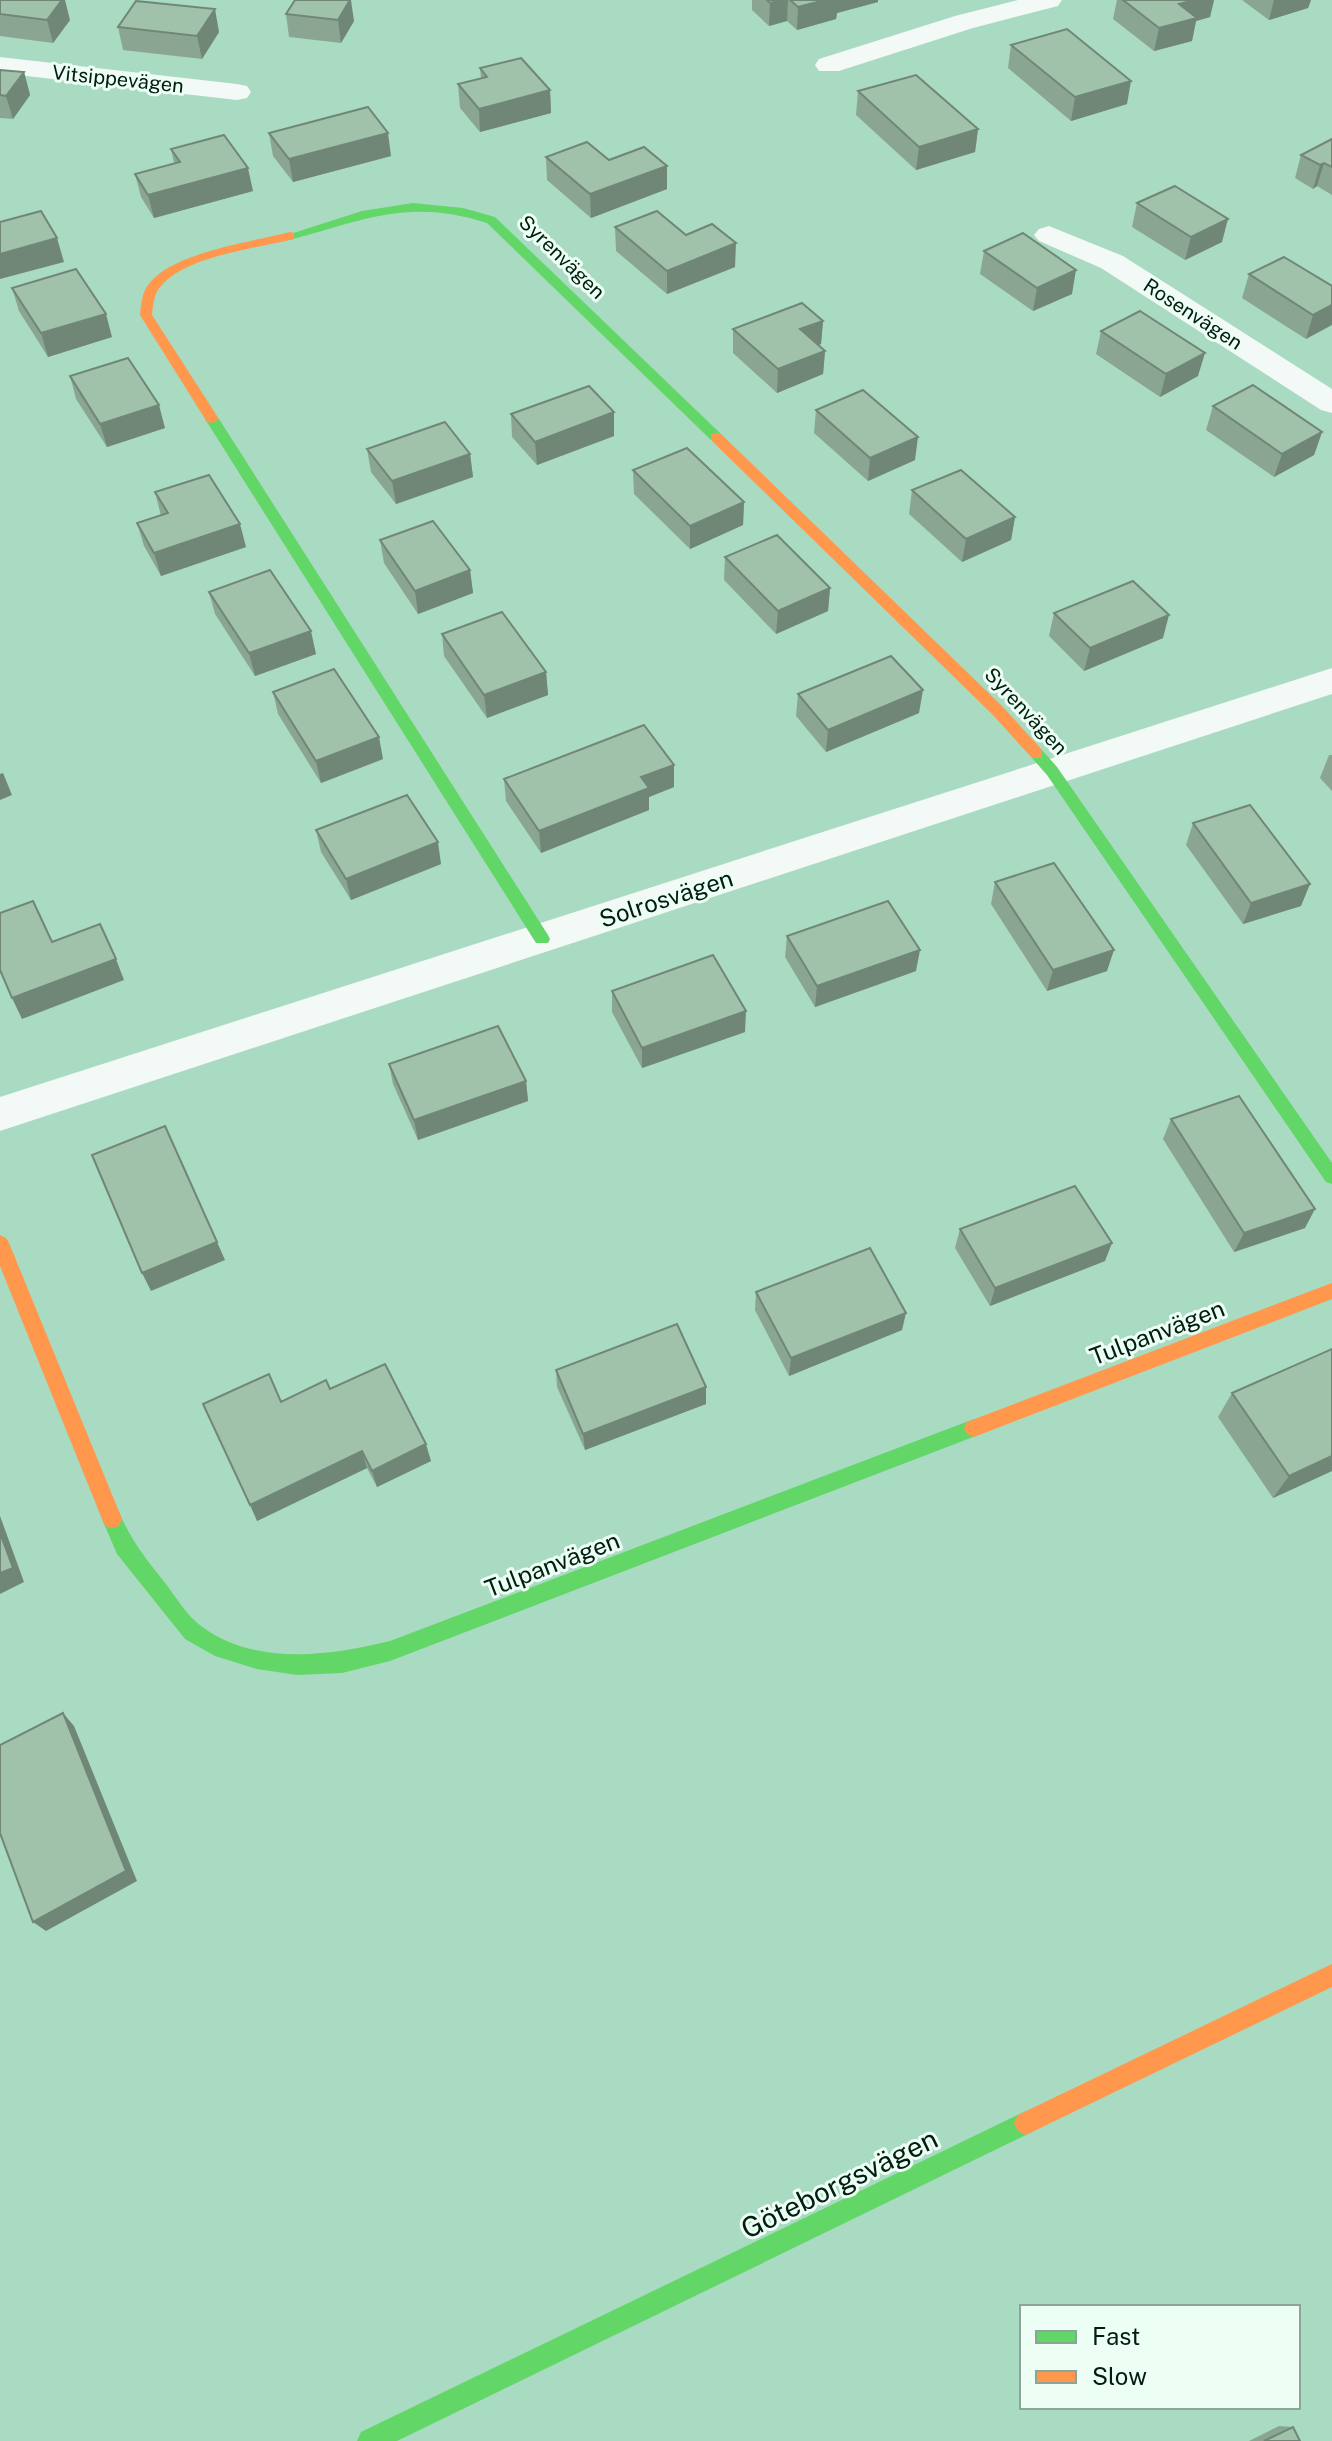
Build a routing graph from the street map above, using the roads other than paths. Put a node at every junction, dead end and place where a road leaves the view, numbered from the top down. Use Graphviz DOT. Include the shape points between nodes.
graph roads {
  1 [pos="937,0"];
  2 [pos="1049,0"];
  3 [pos="964,22"];
  4 [pos="0,65"];
  5 [pos="829,65"];
  6 [pos="237,92"];
  7 [pos="1049,235"];
  8 [pos="1332,403"];
  9 [pos="1332,681"];
  10 [pos="1052,771"];
  11 [pos="542,939"];
  12 [pos="0,1114"];
  13 [pos="1332,1177"];
  14 [pos="0,1243"];
  15 [pos="1332,1291"];
  16 [pos="1332,1975"];
  17 [pos="370,2441"];
  1 -- 3 [label="street"];
  2 -- 3 [label="street"];
  3 -- 5 [label="street"];
  4 -- 6 [label="street, Vitsippevägen"];
  7 -- 8 [label="street, Rosenvägen" via="1112,262"];
  9 -- 10 [label="street, Solrosvägen"];
  10 -- 11 [label="street, Solrosvägen"];
  10 -- 11 [label="street, Syrenvägen" via="997,710 491,220 432,201 400,205 160,277 147,294 146,315"];
  10 -- 13 [label="street, Syrenvägen"];
  11 -- 12 [label="street, Solrosvägen"];
  14 -- 15 [label="street, Tulpanvägen" via="124,1547 192,1632 222,1649 297,1665 342,1663 390,1651"];
  16 -- 17 [label="street, Göteborgsvägen"];
}
